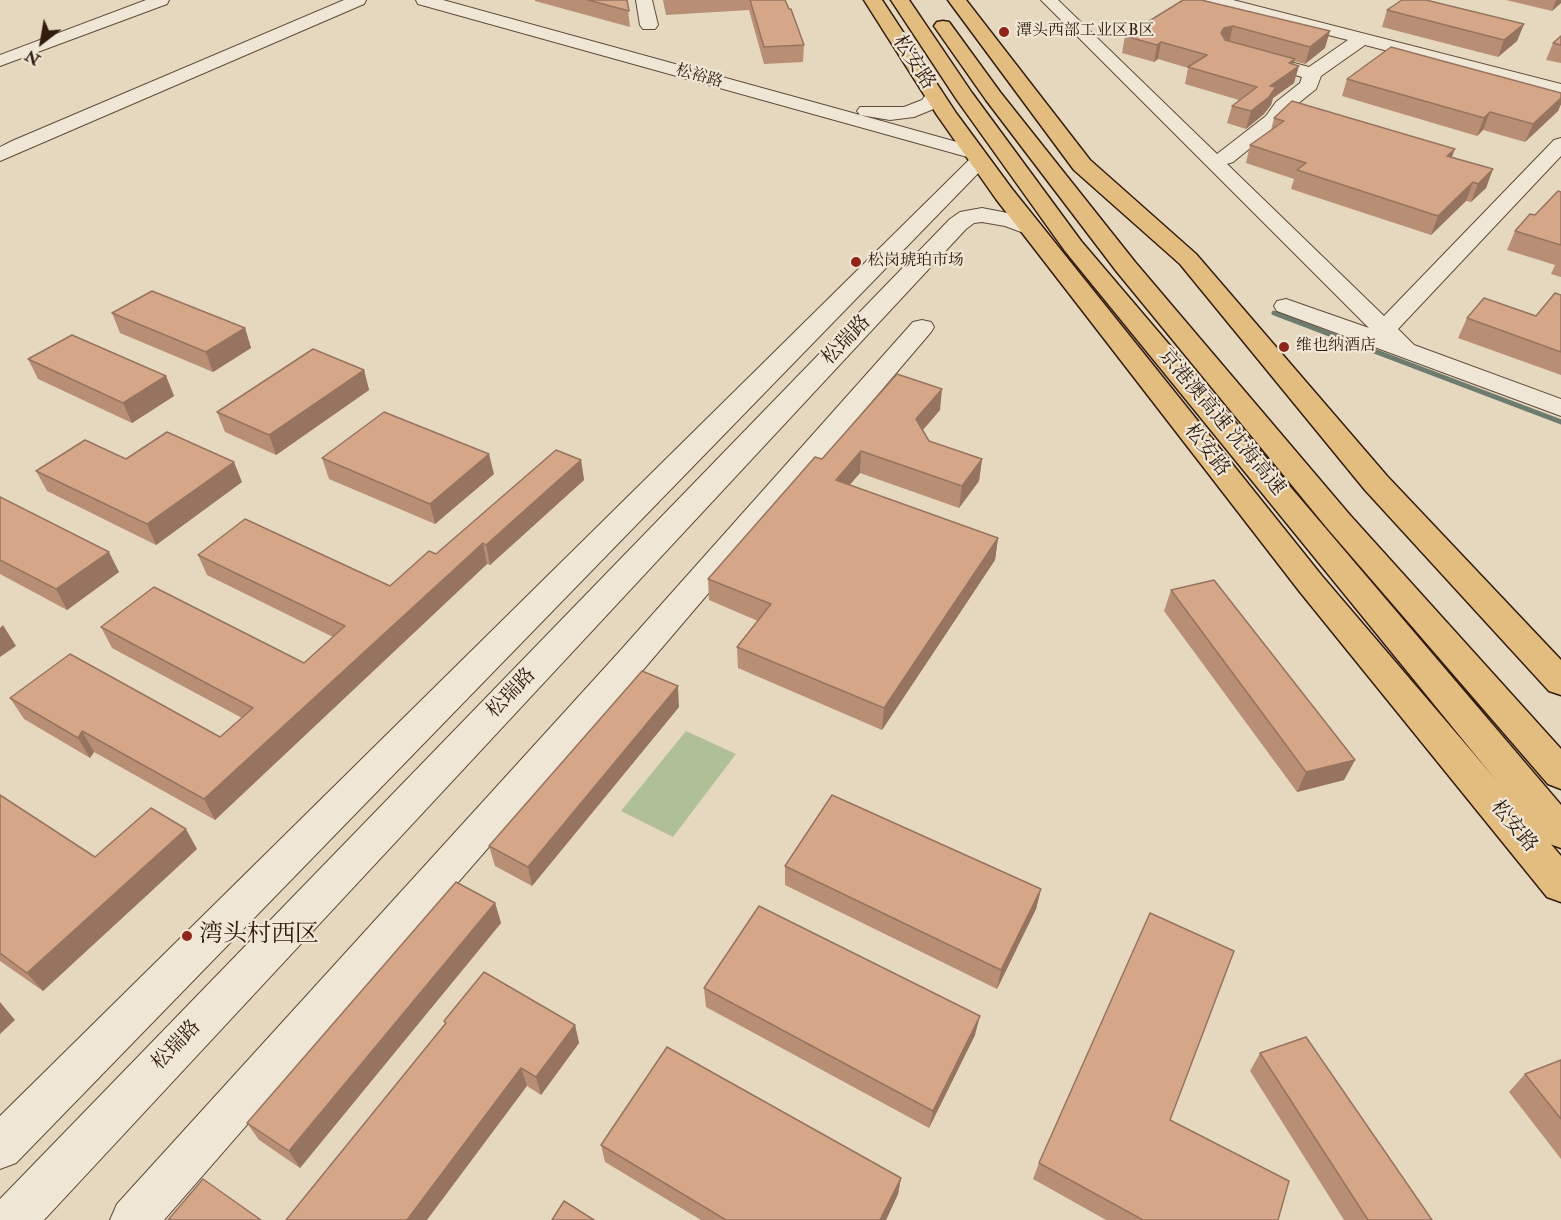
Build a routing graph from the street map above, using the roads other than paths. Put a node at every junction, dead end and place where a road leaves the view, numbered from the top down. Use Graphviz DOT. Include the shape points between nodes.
graph roads {
  1 [pos="161,0"];
  2 [pos="358,0"];
  3 [pos="424,0"];
  4 [pos="465,0"];
  5 [pos="644,0"];
  6 [pos="873,0"];
  7 [pos="900,0"];
  8 [pos="925,0"];
  9 [pos="957,0"];
  10 [pos="1049,0"];
  11 [pos="1213,0"];
  12 [pos="649,25"];
  13 [pos="1363,38"];
  14 [pos="1238,52"];
  15 [pos="0,61"];
  16 [pos="1312,74"];
  17 [pos="1561,90"];
  18 [pos="935,96"];
  19 [pos="1561,144"];
  20 [pos="0,155"];
  21 [pos="977,157"];
  22 [pos="1212,160"];
  23 [pos="1032,229"];
  24 [pos="1286,306"];
  25 [pos="922,327"];
  26 [pos="1383,328"];
  27 [pos="1405,350"];
  28 [pos="1561,408"];
  29 [pos="1561,682"];
  30 [pos="1561,774"];
  31 [pos="1561,832"];
  32 [pos="1561,885"];
  33 [pos="0,1147"];
  34 [pos="12,1220"];
  35 [pos="133,1220"];
  1 -- 15 [label="street"];
  2 -- 20 [label="street"];
  3 -- 21 [label="street, 松裕路"];
  4 -- 18 [label="street, 松裕路" via="870,112 907,113 924,107"];
  5 -- 12 [label="street"];
  6 -- 18 [label="main road, 松安路"];
  7 -- 31 [label="main road, 京港澳高速 沈海高速" via="1073,246"];
  8 -- 30 [label="main road, 京港澳高速 沈海高速" via="993,96 1133,276 1338,521"];
  9 -- 29 [label="main road" via="1082,165 1188,259 1376,483"];
  10 -- 22 [label="street"];
  11 -- 13 [label="street"];
  13 -- 16 [label="street"];
  13 -- 17 [label="street"];
  14 -- 16 [label="street"];
  16 -- 22 [label="street" via="1309,85 1283,106 1274,120 1226,158"];
  18 -- 21 [label="main road, 松安路"];
  19 -- 26 [label="street"];
  21 -- 23 [label="main road, 松安路"];
  21 -- 33 [label="street, 松瑞路"];
  22 -- 26 [label="street"];
  23 -- 32 [label="main road, 松安路" via="1311,584"];
  23 -- 34 [label="street, 松瑞路" via="982,215 968,217 958,224"];
  24 -- 27 [label="street"];
  25 -- 35 [label="street" via="631,661"];
  26 -- 27 [label="street"];
  27 -- 28 [label="street"];
}
